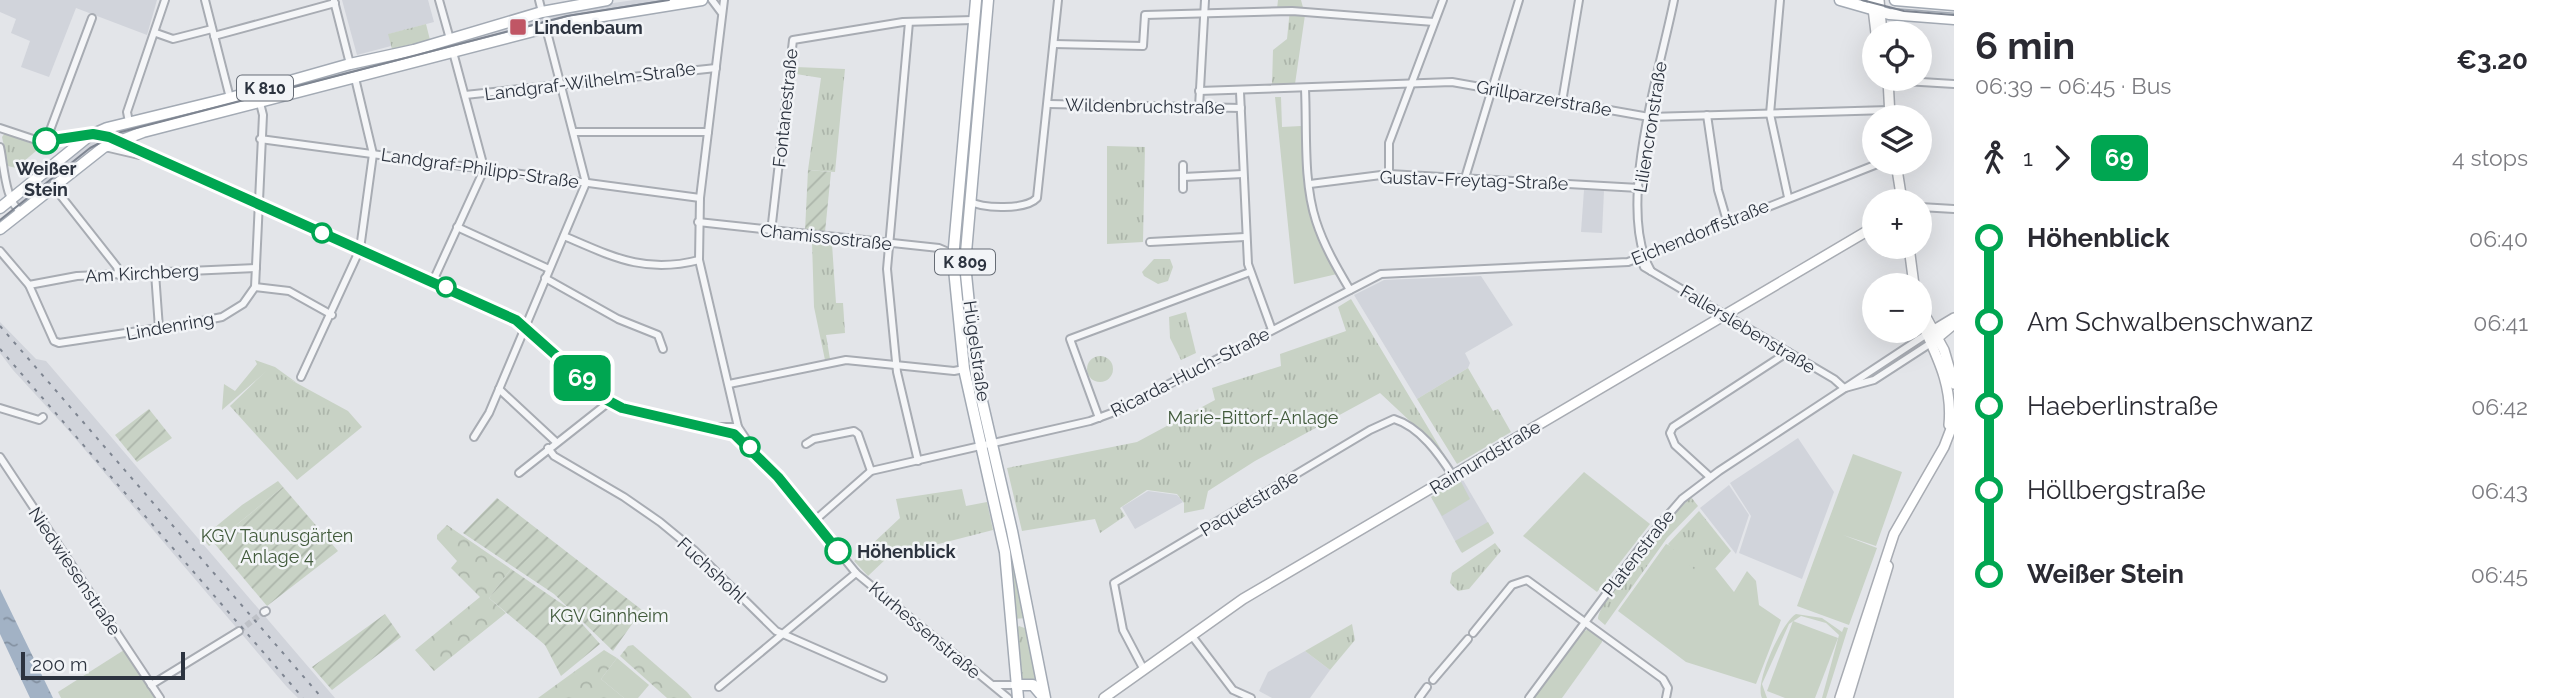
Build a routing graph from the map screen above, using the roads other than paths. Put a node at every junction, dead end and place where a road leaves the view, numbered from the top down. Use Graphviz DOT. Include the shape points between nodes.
graph roads {
  1 [pos="165,0"];
  2 [pos="205,0"];
  3 [pos="439,0"];
  4 [pos="539,0"];
  5 [pos="604,0"];
  6 [pos="702,0"];
  7 [pos="712,0"];
  8 [pos="724,0"];
  9 [pos="988,0"];
  10 [pos="1058,0"];
  11 [pos="1205,0"];
  12 [pos="1443,0"];
  13 [pos="1519,0"];
  14 [pos="1579,0"];
  15 [pos="1674,0"];
  16 [pos="1780,0"];
  17 [pos="1840,0"];
  18 [pos="1895,0"];
  19 [pos="335,1"];
  20 [pos="1940,2"];
  21 [pos="976,3"];
  22 [pos="1876,5"];
  23 [pos="1954,5"];
  24 [pos="542,12"];
  25 [pos="987,12"];
  26 [pos="721,13"];
  27 [pos="1204,14"];
  28 [pos="92,18"];
  29 [pos="1954,19"];
  30 [pos="972,20"];
  31 [pos="909,22"];
  32 [pos="1434,22"];
  33 [pos="546,28"];
  34 [pos="213,32"];
  35 [pos="156,33"];
  36 [pos="984,34"];
  37 [pos="447,40"];
  38 [pos="1054,44"];
  39 [pos="457,51"];
  40 [pos="365,60"];
  41 [pos="350,64"];
  42 [pos="716,68"];
  43 [pos="355,78"];
  44 [pos="1412,82"];
  45 [pos="1932,82"];
  46 [pos="562,84"];
  47 [pos="1954,84"];
  48 [pos="1305,89"];
  49 [pos="1489,89"];
  50 [pos="1199,91"];
  51 [pos="1240,92"];
  52 [pos="465,95"];
  53 [pos="229,98"];
  54 [pos="1562,102"];
  55 [pos="260,103"];
  56 [pos="1049,104"];
  57 [pos="1199,107"];
  58 [pos="1241,108"];
  59 [pos="1862,112"];
  60 [pos="1770,114"];
  61 [pos="1707,115"];
  62 [pos="1649,117"];
  63 [pos="129,122"];
  64 [pos="0,128"];
  65 [pos="143,132"];
  66 [pos="575,132"];
  67 [pos="708,132"];
  68 [pos="91,135"];
  69 [pos="260,139"];
  70 [pos="46,141"];
  71 [pos="118,141"];
  72 [pos="0,147"];
  73 [pos="104,148"];
  74 [pos="137,150"];
  75 [pos="373,154"];
  76 [pos="149,157"];
  77 [pos="1183,165"];
  78 [pos="482,168"];
  79 [pos="1862,170"];
  80 [pos="1243,174"];
  81 [pos="1389,174"];
  82 [pos="1183,177"];
  83 [pos="1465,178"];
  84 [pos="586,183"];
  85 [pos="1310,184"];
  86 [pos="1639,188"];
  87 [pos="1183,189"];
  88 [pos="61,196"];
  89 [pos="1788,197"];
  90 [pos="11,198"];
  91 [pos="700,198"];
  92 [pos="969,201"];
  93 [pos="258,205"];
  94 [pos="0,208"];
  95 [pos="1932,208"];
  96 [pos="1954,209"];
  97 [pos="22,212"];
  98 [pos="1727,220"];
  99 [pos="698,222"];
  100 [pos="457,226"];
  101 [pos="0,229"];
  102 [pos="771,232"];
  103 [pos="1862,234"];
  104 [pos="564,236"];
  105 [pos="1245,237"];
  106 [pos="1150,242"];
  107 [pos="888,244"];
  108 [pos="360,249"];
  109 [pos="0,251"];
  110 [pos="953,254"];
  111 [pos="1643,254"];
  112 [pos="699,260"];
  113 [pos="1628,262"];
  114 [pos="256,268"];
  115 [pos="549,269"];
  116 [pos="1647,269"];
  117 [pos="1250,272"];
  118 [pos="155,273"];
  119 [pos="119,275"];
  120 [pos="545,278"];
  121 [pos="433,281"];
  122 [pos="29,285"];
  123 [pos="255,287"];
  124 [pos="1350,290"];
  125 [pos="959,311"];
  126 [pos="970,312"];
  127 [pos="332,315"];
  128 [pos="1726,315"];
  129 [pos="1954,318"];
  130 [pos="1954,324"];
  131 [pos="524,325"];
  132 [pos="966,326"];
  133 [pos="159,328"];
  134 [pos="1272,330"];
  135 [pos="1933,336"];
  136 [pos="663,349"];
  137 [pos="1788,352"];
  138 [pos="897,364"];
  139 [pos="964,369"];
  140 [pos="301,377"];
  141 [pos="729,384"];
  142 [pos="1954,384"];
  143 [pos="1843,388"];
  144 [pos="499,389"];
  145 [pos="609,402"];
  146 [pos="0,408"];
  147 [pos="43,417"];
  148 [pos="1099,418"];
  149 [pos="1954,421"];
  150 [pos="735,429"];
  151 [pos="474,437"];
  152 [pos="556,442"];
  153 [pos="1951,442"];
  154 [pos="806,444"];
  155 [pos="988,445"];
  156 [pos="548,448"];
  157 [pos="0,457"];
  158 [pos="918,461"];
  159 [pos="871,471"];
  160 [pos="519,473"];
  161 [pos="1453,476"];
  162 [pos="1710,477"];
  163 [pos="1915,497"];
  164 [pos="813,522"];
  165 [pos="856,573"];
  166 [pos="1586,622"];
  167 [pos="239,631"];
  168 [pos="780,634"];
  169 [pos="1192,636"];
  170 [pos="1143,670"];
  171 [pos="883,678"];
  172 [pos="1433,680"];
  173 [pos="987,681"];
  174 [pos="151,685"];
  175 [pos="1016,685"];
  176 [pos="719,687"];
  177 [pos="1427,687"];
  178 [pos="1233,690"];
  179 [pos="160,698"];
  180 [pos="1008,698"];
  181 [pos="1018,698"];
  182 [pos="1045,698"];
  183 [pos="1106,698"];
  184 [pos="1227,698"];
  185 [pos="1251,698"];
  186 [pos="1419,698"];
  187 [pos="1529,698"];
  188 [pos="1666,698"];
  189 [pos="1840,698"];
  190 [pos="1848,698"];
  1 -- 35 [label="street"];
  2 -- 34 [label="street"];
  3 -- 37 [label="street"];
  4 -- 24 [label="street"];
  5 -- 24 [label="main road, K 810"];
  6 -- 33 [label="main road, K 810"];
  7 -- 26 [label="street"];
  8 -- 26 [label="street"];
  9 -- 25 [label="main road, Hügelstraße / K 809"];
  10 -- 38 [label="street"];
  11 -- 27 [label="street"];
  12 -- 32 [label="street"];
  13 -- 49 [label="street"];
  14 -- 54 [label="street"];
  15 -- 62 [label="street, Liliencronstraße"];
  16 -- 60 [label="street"];
  17 -- 22 [label="main road"];
  18 -- 20 [label="main road"];
  19 -- 34 [label="street"];
  19 -- 41 [label="street"];
  20 -- 23 [label="main road"];
  21 -- 25 [label="main road" via="978,14"];
  21 -- 30 [label="main road, Hügelstraße / K 809"];
  22 -- 29 [label="main road"];
  24 -- 37 [label="main road, K 810"];
  25 -- 36 [label="main road, Hügelstraße / K 809"];
  26 -- 42 [label="street"];
  27 -- 32 [label="street" via="1292,11"];
  27 -- 38 [label="street" via="1145,15 1143,46"];
  27 -- 50 [label="street"];
  28 -- 70 [label="street"];
  30 -- 31 [label="street, Fontanestraße"];
  30 -- 36 [label="main road" via="982,24"];
  30 -- 110 [label="main road, Hügelstraße / K 809"];
  31 -- 102 [label="street, Fontanestraße" via="793,40"];
  31 -- 107 [label="street"];
  32 -- 44 [label="street"];
  33 -- 39 [label="main road, K 810"];
  33 -- 46 [label="street"];
  34 -- 35 [label="street" via="173,39"];
  34 -- 53 [label="street"];
  35 -- 63 [label="street" via="127,112"];
  36 -- 92 [label="main road, Hügelstraße / K 809"];
  37 -- 39 [label="main road"];
  37 -- 40 [label="main road, K 810"];
  38 -- 56 [label="street"];
  39 -- 43 [label="main road, K 810"];
  39 -- 52 [label="street"];
  40 -- 41 [label="main road, K 810"];
  40 -- 43 [label="main road"];
  41 -- 53 [label="main road, K 810"];
  42 -- 46 [label="street, Landgraf-Wilhelm-Straße"];
  42 -- 67 [label="street"];
  43 -- 55 [label="main road, K 810"];
  43 -- 75 [label="street"];
  44 -- 48 [label="street, Grillparzerstraße"];
  44 -- 49 [label="street, Grillparzerstraße" via="1452,82"];
  44 -- 81 [label="street" via="1389,143"];
  45 -- 47 [label="street"];
  46 -- 52 [label="street, Landgraf-Wilhelm-Straße"];
  46 -- 66 [label="street"];
  48 -- 51 [label="street, Grillparzerstraße"];
  48 -- 85 [label="street"];
  49 -- 54 [label="street, Grillparzerstraße"];
  49 -- 83 [label="street"];
  50 -- 51 [label="street, Grillparzerstraße"];
  50 -- 57 [label="street"];
  51 -- 58 [label="street"];
  52 -- 78 [label="street"];
  53 -- 63 [label="main road, K 810"];
  54 -- 62 [label="street, Grillparzerstraße"];
  55 -- 65 [label="main road, K 810"];
  55 -- 69 [label="street"];
  56 -- 57 [label="street, Wildenbruchstraße"];
  56 -- 92 [label="street" via="1037,198 1018,205"];
  57 -- 58 [label="street, Wildenbruchstraße"];
  58 -- 80 [label="street"];
  59 -- 60 [label="street, Grillparzerstraße"];
  60 -- 61 [label="street, Grillparzerstraße"];
  60 -- 89 [label="street"];
  61 -- 62 [label="street, Grillparzerstraße"];
  61 -- 98 [label="street"];
  62 -- 86 [label="street, Liliencronstraße"];
  63 -- 68 [label="main road, K 810"];
  64 -- 70 [label="street"];
  65 -- 71 [label="main road, K 810"];
  65 -- 74 [label="street"];
  66 -- 67 [label="street"];
  66 -- 84 [label="street"];
  67 -- 91 [label="street"];
  68 -- 70 [label="street"];
  68 -- 71 [label="street"];
  68 -- 90 [label="main road, K 810"];
  69 -- 75 [label="street, Landgraf-Philipp-Straße"];
  69 -- 93 [label="street"];
  71 -- 73 [label="main road, K 810"];
  71 -- 74 [label="street"];
  72 -- 90 [label="street"];
  73 -- 76 [label="street"];
  73 -- 97 [label="main road, K 810"];
  74 -- 76 [label="street"];
  75 -- 78 [label="street, Landgraf-Philipp-Straße"];
  75 -- 108 [label="street"];
  76 -- 93 [label="street"];
  77 -- 82 [label="street"];
  78 -- 84 [label="street, Landgraf-Philipp-Straße"];
  78 -- 100 [label="street"];
  79 -- 89 [label="street, Eichendorffstraße"];
  80 -- 82 [label="street"];
  80 -- 105 [label="street"];
  81 -- 83 [label="street, Gustav-Freytag-Straße"];
  81 -- 85 [label="street, Gustav-Freytag-Straße"];
  82 -- 87 [label="street"];
  83 -- 86 [label="street, Gustav-Freytag-Straße"];
  84 -- 91 [label="street, Landgraf-Philipp-Straße"];
  84 -- 104 [label="street"];
  85 -- 124 [label="street" via="1315,219"];
  86 -- 111 [label="street, Liliencronstraße" via="1636,215"];
  88 -- 119 [label="street"];
  89 -- 98 [label="street, Eichendorffstraße"];
  90 -- 94 [label="main road, K 810"];
  90 -- 97 [label="street"];
  91 -- 99 [label="street"];
  92 -- 126 [label="main road, Hügelstraße / K 809" via="964,253"];
  93 -- 108 [label="street"];
  93 -- 114 [label="street"];
  95 -- 96 [label="street"];
  97 -- 101 [label="main road, K 810"];
  98 -- 111 [label="street, Eichendorffstraße"];
  99 -- 102 [label="street, Chamissostraße"];
  99 -- 112 [label="street"];
  100 -- 115 [label="street"];
  100 -- 121 [label="street"];
  102 -- 107 [label="street, Chamissostraße"];
  103 -- 128 [label="main road, Raimundstraße"];
  104 -- 112 [label="street" via="623,261 665,267"];
  104 -- 115 [label="street"];
  105 -- 106 [label="street"];
  105 -- 117 [label="street"];
  107 -- 110 [label="street, Chamissostraße" via="939,248"];
  107 -- 138 [label="street"];
  108 -- 121 [label="street"];
  108 -- 127 [label="street"];
  109 -- 122 [label="street"];
  110 -- 125 [label="main road, Hügelstraße / K 809"];
  111 -- 113 [label="street, Eichendorffstraße"];
  111 -- 116 [label="street"];
  112 -- 141 [label="street"];
  113 -- 116 [label="street, Fallerslebenstraße"];
  113 -- 124 [label="street, Eichendorffstraße" via="1381,274"];
  114 -- 118 [label="street, Am Kirchberg"];
  114 -- 123 [label="street"];
  115 -- 120 [label="street"];
  116 -- 128 [label="street, Fallerslebenstraße"];
  117 -- 134 [label="street"];
  117 -- 148 [label="street" via="1070,339"];
  118 -- 119 [label="street, Am Kirchberg"];
  118 -- 133 [label="street"];
  119 -- 122 [label="street, Am Kirchberg"];
  120 -- 131 [label="street"];
  120 -- 136 [label="street" via="618,319 658,334"];
  121 -- 131 [label="street"];
  122 -- 133 [label="street, Lindenring" via="55,342"];
  123 -- 127 [label="street" via="289,291"];
  123 -- 133 [label="street, Lindenring" via="234,312"];
  124 -- 134 [label="street, Ricarda-Huch-Straße"];
  125 -- 126 [label="main road"];
  125 -- 132 [label="main road, Hügelstraße / K 809"];
  126 -- 132 [label="main road, Hügelstraße / K 809"];
  127 -- 140 [label="street"];
  128 -- 137 [label="street, Fallerslebenstraße"];
  128 -- 161 [label="main road, Raimundstraße"];
  129 -- 135 [label="main road, Platenstraße"];
  130 -- 135 [label="main road, Platenstraße"];
  131 -- 144 [label="street"];
  131 -- 145 [label="street"];
  132 -- 139 [label="main road, Hügelstraße / K 809"];
  132 -- 155 [label="main road, Hügelstraße / K 809"];
  134 -- 148 [label="street, Ricarda-Huch-Straße"];
  135 -- 142 [label="main road" via="1951,366"];
  135 -- 143 [label="street, Platenstraße"];
  135 -- 153 [label="main road" via="1949,388"];
  137 -- 143 [label="street, Fallerslebenstraße"];
  137 -- 162 [label="street" via="1673,427 1670,433 1675,445"];
  138 -- 139 [label="street" via="954,372"];
  138 -- 141 [label="street" via="846,360"];
  138 -- 158 [label="street"];
  139 -- 155 [label="main road, Hügelstraße / K 809"];
  141 -- 150 [label="street"];
  143 -- 162 [label="street, Platenstraße"];
  144 -- 151 [label="street"];
  144 -- 152 [label="street"];
  145 -- 150 [label="street" via="640,414"];
  145 -- 152 [label="street"];
  146 -- 147 [label="street" via="39,420"];
  148 -- 155 [label="street, Ricarda-Huch-Straße"];
  149 -- 153 [label="main road"];
  150 -- 164 [label="street, Kurhessenstraße"];
  152 -- 156 [label="street"];
  153 -- 163 [label="main road"];
  154 -- 159 [label="street" via="854,431"];
  155 -- 158 [label="street, Ricarda-Huch-Straße"];
  155 -- 175 [label="main road, Hügelstraße / K 809" via="1005,552"];
  155 -- 182 [label="main road, Hügelstraße / K 809"];
  156 -- 160 [label="street"];
  156 -- 168 [label="street, Fuchshohl" via="660,522"];
  157 -- 174 [label="street, Niedwiesenstraße"];
  158 -- 159 [label="street, Ricarda-Huch-Straße"];
  159 -- 164 [label="street"];
  161 -- 169 [label="main road, Raimundstraße" via="1243,599"];
  161 -- 170 [label="street, Paquetstraße" via="1406,423 1384,422 1114,583 1123,630"];
  162 -- 166 [label="street, Platenstraße" via="1653,530"];
  163 -- 189 [label="main road" via="1890,546"];
  163 -- 190 [label="main road" via="1895,545"];
  164 -- 165 [label="street, Kurhessenstraße"];
  165 -- 168 [label="street"];
  165 -- 173 [label="street, Kurhessenstraße"];
  166 -- 172 [label="street" via="1522,580 1512,585"];
  166 -- 187 [label="street, Platenstraße"];
  166 -- 188 [label="street" via="1663,679 1668,688"];
  167 -- 174 [label="street"];
  168 -- 171 [label="street, Fuchshohl"];
  168 -- 176 [label="street"];
  169 -- 170 [label="main road, Raimundstraße"];
  169 -- 178 [label="street"];
  170 -- 183 [label="main road, Raimundstraße"];
  173 -- 175 [label="street, Kurhessenstraße" via="1002,687"];
  173 -- 180 [label="street, Kurhessenstraße"];
  174 -- 179 [label="street, Niedwiesenstraße"];
  175 -- 181 [label="main road, Hügelstraße / K 809"];
  175 -- 182 [label="main road" via="1033,685"];
  177 -- 186 [label="street"];
  178 -- 184 [label="street"];
  178 -- 185 [label="street"];
}
